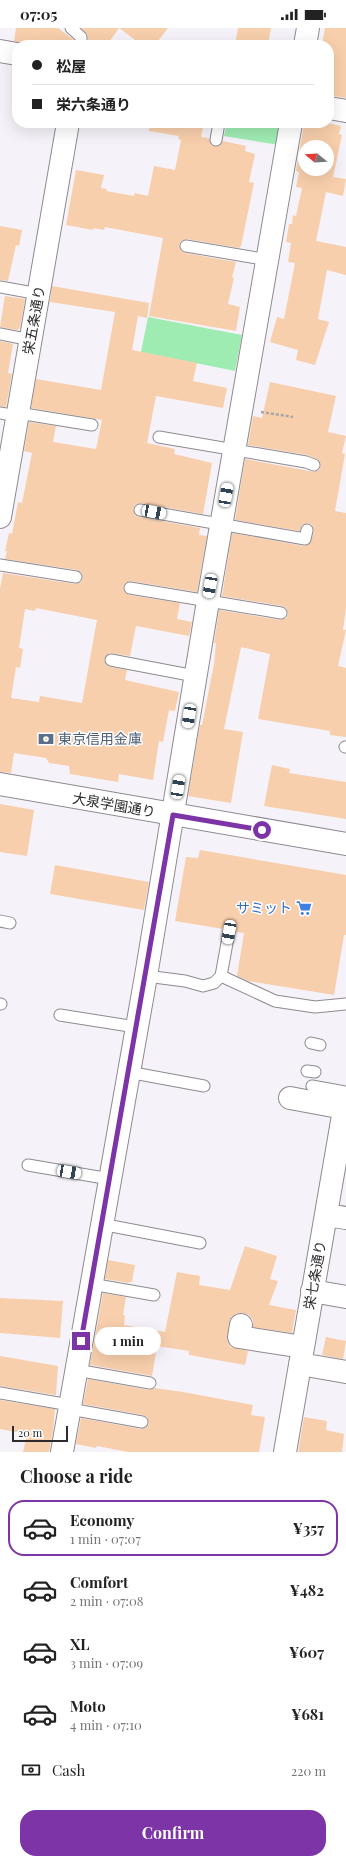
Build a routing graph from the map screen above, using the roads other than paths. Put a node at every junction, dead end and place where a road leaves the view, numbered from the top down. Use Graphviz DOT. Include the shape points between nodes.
graph roads {
  1 [pos="72,28"];
  2 [pos="308,28"];
  3 [pos="81,40"];
  4 [pos="306,40"];
  5 [pos="0,51"];
  6 [pos="12,53"];
  7 [pos="334,109"];
  8 [pos="346,111"];
  9 [pos="67,128"];
  10 [pos="218,128"];
  11 [pos="290,128"];
  12 [pos="216,140"];
  13 [pos="186,246"];
  14 [pos="268,260"];
  15 [pos="0,287"];
  16 [pos="39,294"];
  17 [pos="0,334"];
  18 [pos="31,340"];
  19 [pos="12,414"];
  20 [pos="92,425"];
  21 [pos="159,437"];
  22 [pos="234,450"];
  23 [pos="314,465"];
  24 [pos="140,510"];
  25 [pos="0,517"];
  26 [pos="221,525"];
  27 [pos="307,530"];
  28 [pos="0,565"];
  29 [pos="76,577"];
  30 [pos="130,588"];
  31 [pos="208,601"];
  32 [pos="282,613"];
  33 [pos="111,660"];
  34 [pos="195,676"];
  35 [pos="0,784"];
  36 [pos="173,815"];
  37 [pos="346,844"];
  38 [pos="229,932"];
  39 [pos="146,976"];
  40 [pos="221,976"];
  41 [pos="346,1004"];
  42 [pos="60,1015"];
  43 [pos="136,1027"];
  44 [pos="128,1072"];
  45 [pos="204,1086"];
  46 [pos="312,1086"];
  47 [pos="290,1098"];
  48 [pos="345,1099"];
  49 [pos="342,1142"];
  50 [pos="28,1165"];
  51 [pos="110,1179"];
  52 [pos="336,1217"];
  53 [pos="102,1224"];
  54 [pos="200,1242"];
  55 [pos="91,1284"];
  56 [pos="312,1291"];
  57 [pos="154,1296"];
  58 [pos="346,1297"];
  59 [pos="241,1325"];
  60 [pos="302,1356"];
  61 [pos="76,1370"];
  62 [pos="346,1372"];
  63 [pos="150,1384"];
  64 [pos="0,1393"];
  65 [pos="70,1407"];
  66 [pos="142,1422"];
  67 [pos="62,1452"];
  68 [pos="285,1452"];
  1 -- 3 [label="lane" via="81,37"];
  2 -- 4 [label="street"];
  5 -- 6 [label="street"];
  7 -- 8 [label="street"];
  9 -- 16 [label="street, 栄五条通り"];
  10 -- 12 [label="lane"];
  11 -- 14 [label="street"];
  13 -- 14 [label="lane"];
  14 -- 22 [label="street"];
  15 -- 16 [label="lane"];
  16 -- 18 [label="street, 栄五条通り"];
  17 -- 18 [label="lane"];
  18 -- 19 [label="street, 栄五条通り"];
  19 -- 20 [label="lane"];
  19 -- 25 [label="street, 栄五条通り"];
  21 -- 22 [label="lane"];
  22 -- 23 [label="lane"];
  22 -- 26 [label="street"];
  24 -- 26 [label="lane"];
  26 -- 27 [label="lane" via="305,539"];
  26 -- 31 [label="street"];
  28 -- 29 [label="lane"];
  30 -- 31 [label="lane"];
  31 -- 32 [label="lane"];
  31 -- 34 [label="street"];
  33 -- 34 [label="lane"];
  34 -- 36 [label="street"];
  35 -- 36 [label="street, 大泉学園通り"];
  36 -- 37 [label="street, 大泉学園通り"];
  36 -- 39 [label="street"];
  38 -- 40 [label="lane"];
  39 -- 40 [label="lane" via="203,986 214,983"];
  39 -- 43 [label="street"];
  40 -- 41 [label="lane" via="274,1001 315,1007"];
  42 -- 43 [label="lane"];
  43 -- 44 [label="street"];
  44 -- 45 [label="lane"];
  44 -- 51 [label="street"];
  46 -- 48 [label="lane"];
  47 -- 48 [label="street"];
  48 -- 49 [label="street, 栄七条通り"];
  49 -- 52 [label="street, 栄七条通り"];
  50 -- 51 [label="lane"];
  51 -- 53 [label="street"];
  52 -- 56 [label="street, 栄七条通り"];
  53 -- 54 [label="lane"];
  53 -- 55 [label="street"];
  55 -- 57 [label="lane"];
  55 -- 61 [label="street"];
  56 -- 58 [label="street"];
  56 -- 60 [label="street, 栄七条通り"];
  59 -- 60 [label="street" via="239,1337"];
  60 -- 62 [label="street"];
  60 -- 68 [label="street, 栄七条通り" via="291,1384"];
  61 -- 63 [label="lane"];
  61 -- 65 [label="street"];
  64 -- 65 [label="lane"];
  65 -- 66 [label="lane"];
  65 -- 67 [label="street"];
}
